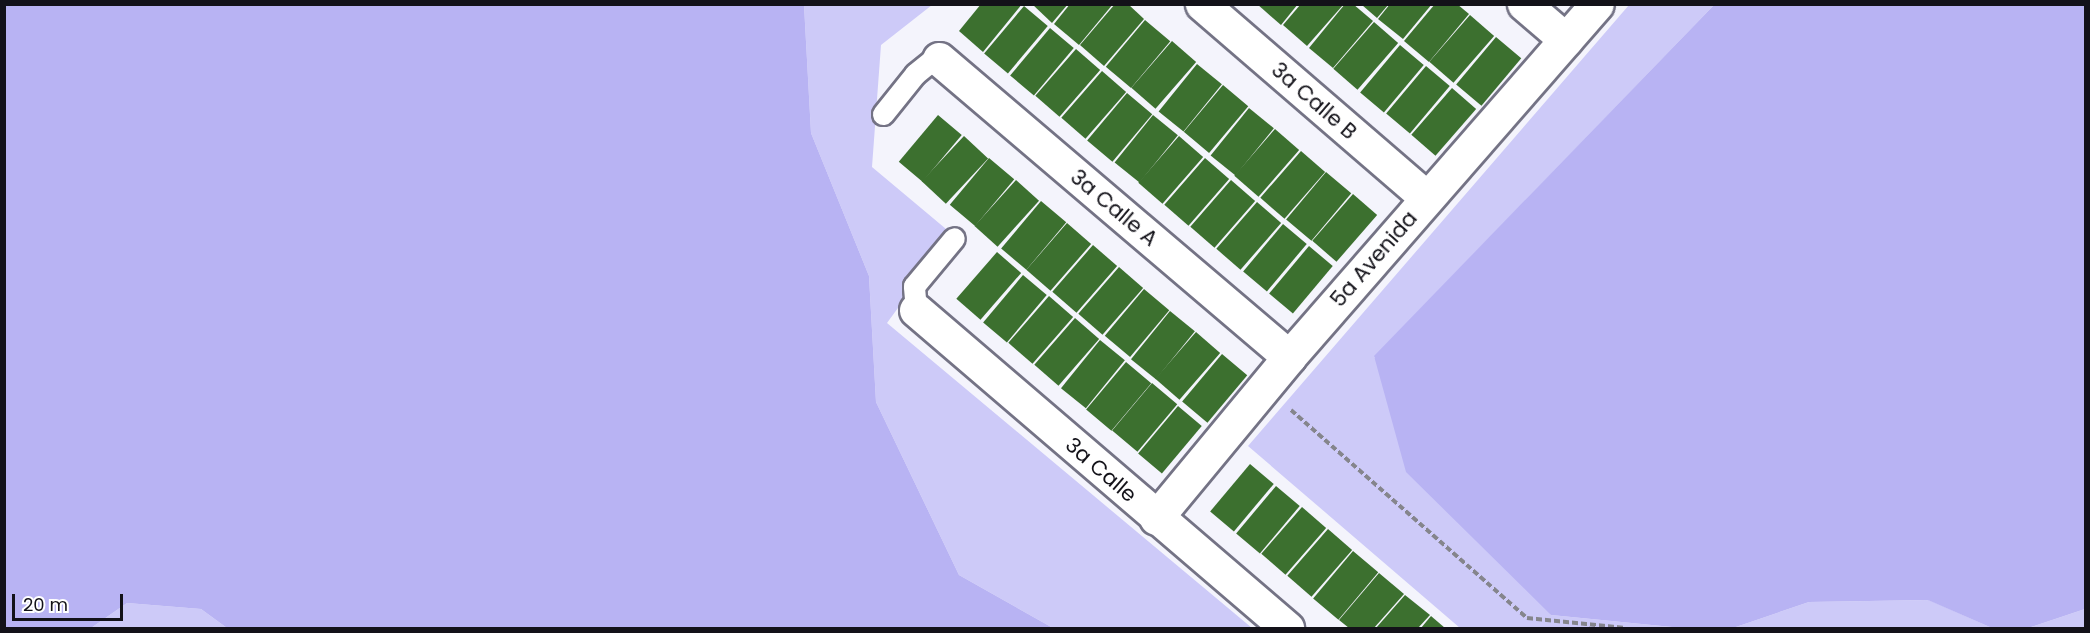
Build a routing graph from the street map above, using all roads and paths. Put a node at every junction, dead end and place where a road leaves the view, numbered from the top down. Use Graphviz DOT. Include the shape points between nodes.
graph roads {
  1 [pos="1202,4"];
  2 [pos="1524,4"];
  3 [pos="1597,4"];
  4 [pos="1566,40"];
  5 [pos="939,59"];
  6 [pos="883,114"];
  7 [pos="1427,198"];
  8 [pos="954,238"];
  9 [pos="916,310"];
  10 [pos="1288,357"];
  11 [pos="1264,386"];
  12 [pos="1156,518"];
  13 [pos="1287,628"];
  14 [pos="1625,628"];
  1 -- 7 [label="street, 3a Calle B"];
  2 -- 4 [label="street"];
  3 -- 4 [label="street, 5a Avenida"];
  4 -- 7 [label="street, 5a Avenida"];
  5 -- 6 [label="lane" via="915,74"];
  5 -- 10 [label="street, 3a Calle A"];
  7 -- 10 [label="street, 5a Avenida"];
  8 -- 9 [label="lane" via="914,286"];
  9 -- 12 [label="street, 3a Calle"];
  10 -- 11 [label="street, 5a Avenida"];
  11 -- 12 [label="street, 5a Avenida"];
  11 -- 14 [label="path" via="1527,618"];
  12 -- 13 [label="street, 3a Calle"];
}
